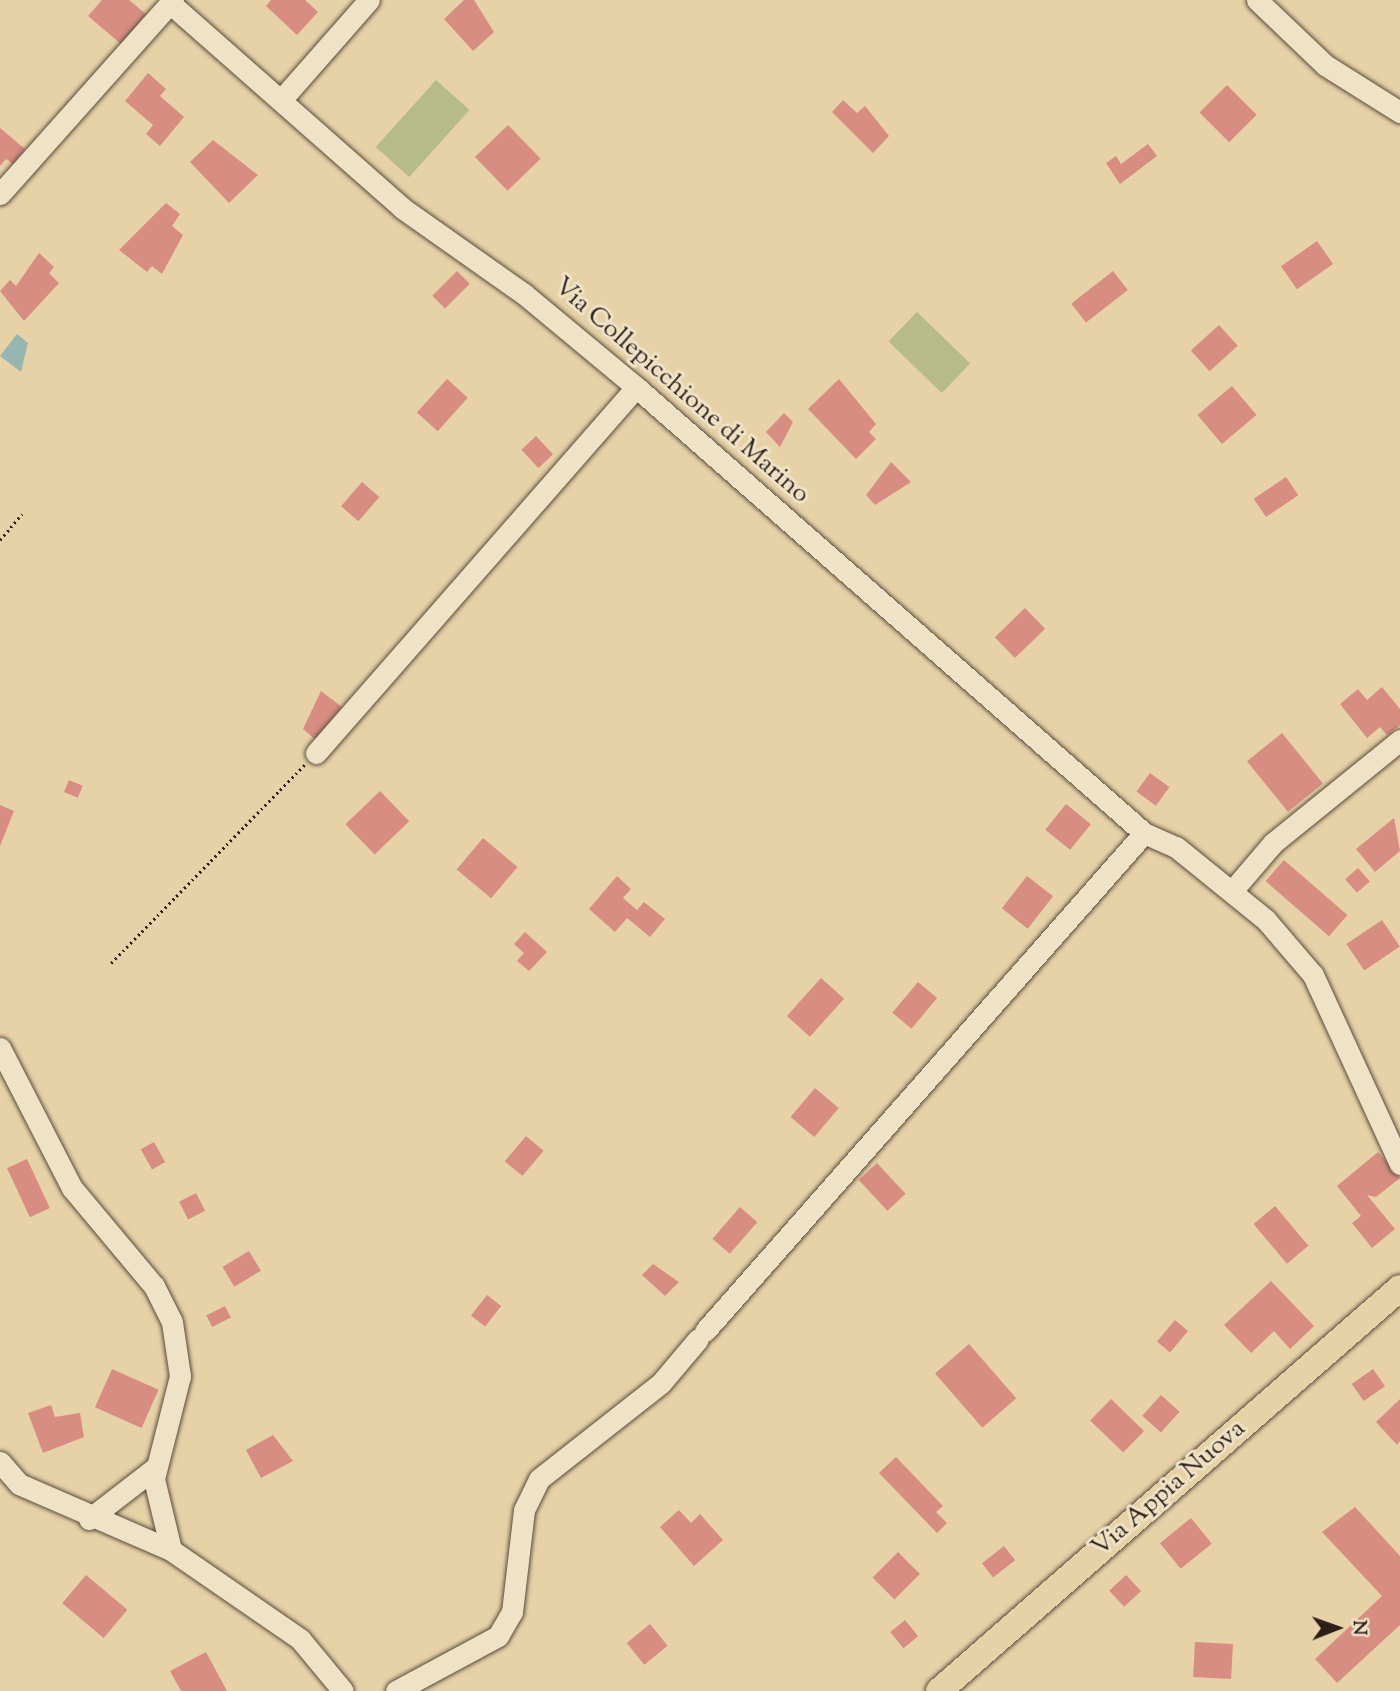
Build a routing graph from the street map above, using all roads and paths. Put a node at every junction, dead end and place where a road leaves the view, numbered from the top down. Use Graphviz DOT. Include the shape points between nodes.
graph roads {
  1 [pos="369,0"];
  2 [pos="1257,0"];
  3 [pos="172,2"];
  4 [pos="281,100"];
  5 [pos="1400,112"];
  6 [pos="0,194"];
  7 [pos="636,387"];
  8 [pos="22,514"];
  9 [pos="0,540"];
  10 [pos="1400,740"];
  11 [pos="316,753"];
  12 [pos="1144,833"];
  13 [pos="1232,891"];
  14 [pos="111,963"];
  15 [pos="0,1048"];
  16 [pos="1400,1164"];
  17 [pos="1400,1288"];
  18 [pos="0,1462"];
  19 [pos="155,1468"];
  20 [pos="0,1489"];
  21 [pos="46,1498"];
  22 [pos="89,1519"];
  23 [pos="171,1550"];
  24 [pos="339,1690"];
  25 [pos="396,1691"];
  26 [pos="939,1691"];
  1 -- 4 [label="street"];
  2 -- 5 [label="street" via="1325,65"];
  3 -- 4 [label="street, Via Collepicchione di Marino"];
  3 -- 6 [label="street, Via Collepicchione di Marino"];
  4 -- 7 [label="street, Via Collepicchione di Marino" via="402,208 524,293"];
  7 -- 11 [label="street"];
  7 -- 12 [label="street, Via Collepicchione di Marino"];
  8 -- 9 [label="path"];
  10 -- 13 [label="street" via="1273,843"];
  11 -- 14 [label="path"];
  12 -- 13 [label="street, Via Collepicchione di Marino" via="1169,842"];
  12 -- 25 [label="street" via="661,1383 539,1479 523,1510 512,1612 498,1636"];
  13 -- 16 [label="street, Via Collepicchione di Marino" via="1289,942 1314,975"];
  15 -- 19 [label="street" via="76,1195 154,1286 172,1322 180,1376"];
  17 -- 26 [label="main road, Via Appia Nuova"];
  18 -- 21 [label="street" via="19,1484"];
  19 -- 22 [label="street"];
  19 -- 23 [label="street" via="156,1507"];
  20 -- 21 [label="street"];
  21 -- 22 [label="street"];
  22 -- 23 [label="street"];
  23 -- 24 [label="street" via="300,1639"];
}
